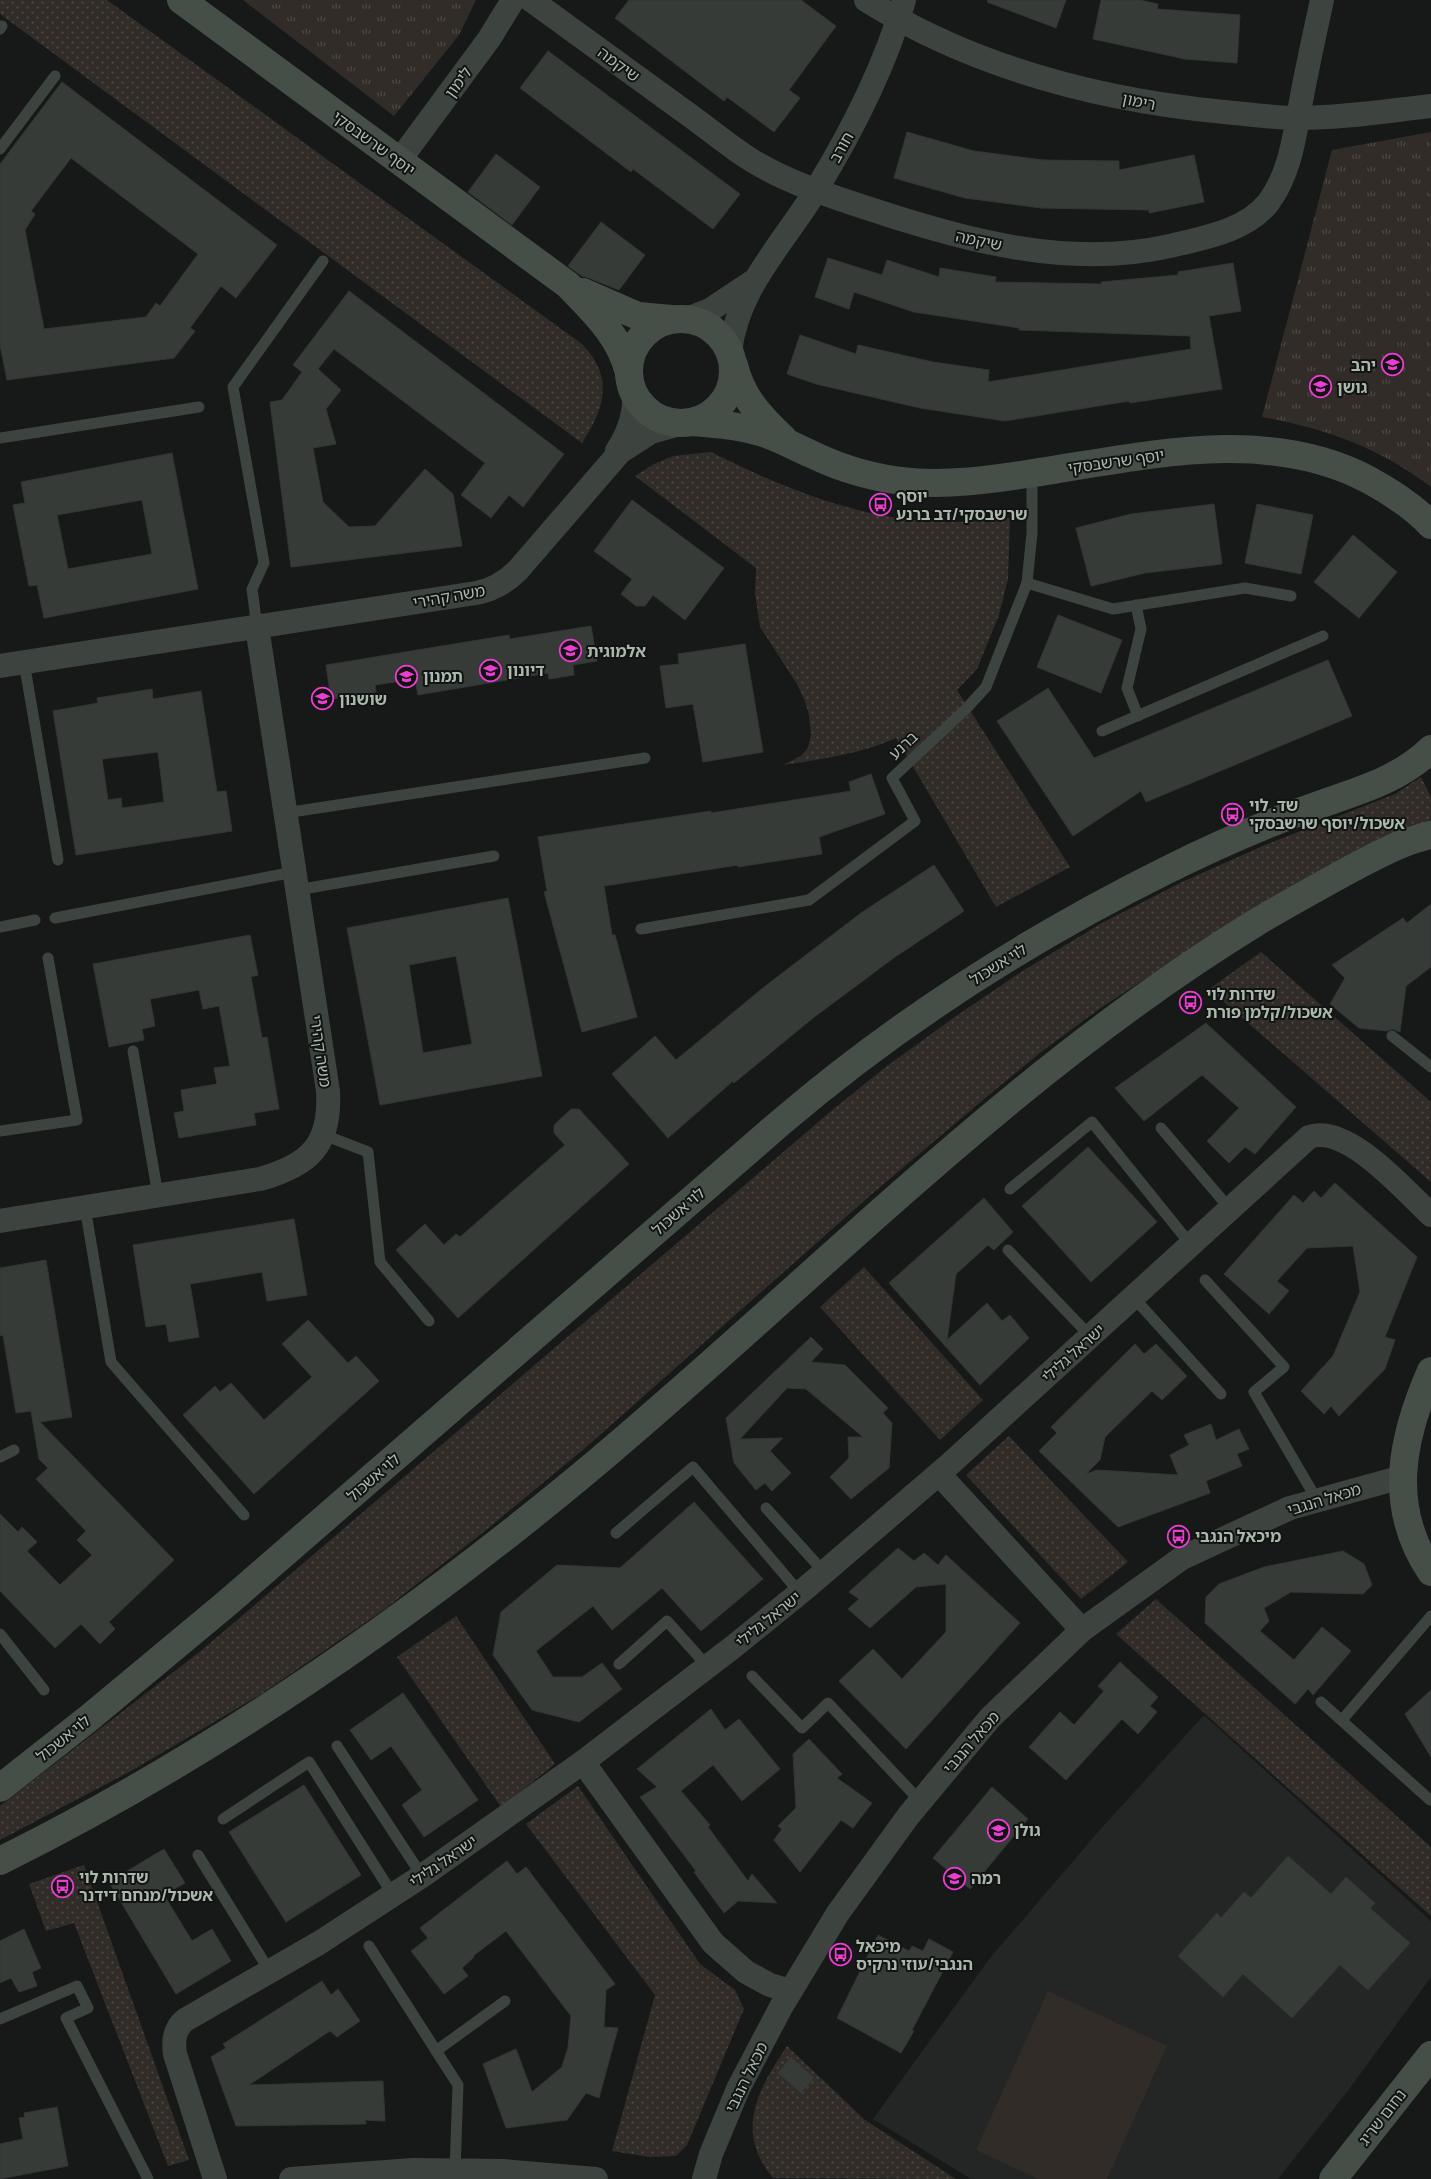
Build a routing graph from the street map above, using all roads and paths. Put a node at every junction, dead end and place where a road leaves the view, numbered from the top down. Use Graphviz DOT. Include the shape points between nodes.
graph roads {
  1 [pos="181,0"];
  2 [pos="513,0"];
  3 [pos="531,0"];
  4 [pos="866,0"];
  5 [pos="1322,0"];
  6 [pos="901,10"];
  7 [pos="55,76"];
  8 [pos="1431,106"];
  9 [pos="1298,118"];
  10 [pos="0,149"];
  11 [pos="399,161"];
  12 [pos="816,190"];
  13 [pos="323,261"];
  14 [pos="754,280"];
  15 [pos="568,285"];
  16 [pos="679,319"];
  17 [pos="732,356"];
  18 [pos="631,381"];
  19 [pos="198,407"];
  20 [pos="688,422"];
  21 [pos="0,438"];
  22 [pos="790,444"];
  23 [pos="614,457"];
  24 [pos="1032,474"];
  25 [pos="1431,525"];
  26 [pos="1027,583"];
  27 [pos="1291,596"];
  28 [pos="1136,605"];
  29 [pos="257,627"];
  30 [pos="1323,636"];
  31 [pos="24,662"];
  32 [pos="0,666"];
  33 [pos="1138,716"];
  34 [pos="1102,731"];
  35 [pos="1431,749"];
  36 [pos="645,758"];
  37 [pos="285,813"];
  38 [pos="1431,835"];
  39 [pos="494,856"];
  40 [pos="58,860"];
  41 [pos="296,881"];
  42 [pos="55,918"];
  43 [pos="35,920"];
  44 [pos="0,927"];
  45 [pos="641,929"];
  46 [pos="48,958"];
  47 [pos="1392,1036"];
  48 [pos="133,1051"];
  49 [pos="1431,1067"];
  50 [pos="1161,1128"];
  51 [pos="0,1131"];
  52 [pos="324,1135"];
  53 [pos="1010,1189"];
  54 [pos="158,1195"];
  55 [pos="85,1207"];
  56 [pos="1230,1209"];
  57 [pos="1431,1216"];
  58 [pos="0,1221"];
  59 [pos="1191,1245"];
  60 [pos="1008,1250"];
  61 [pos="1205,1280"];
  62 [pos="1134,1298"];
  63 [pos="429,1320"];
  64 [pos="1091,1337"];
  65 [pos="1431,1371"];
  66 [pos="1221,1394"];
  67 [pos="14,1450"];
  68 [pos="0,1457"];
  69 [pos="939,1474"];
  70 [pos="1402,1477"];
  71 [pos="1317,1500"];
  72 [pos="766,1508"];
  73 [pos="244,1515"];
  74 [pos="616,1533"];
  75 [pos="824,1572"];
  76 [pos="1431,1572"];
  77 [pos="800,1593"];
  78 [pos="1431,1616"];
  79 [pos="1082,1630"];
  80 [pos="0,1634"];
  81 [pos="620,1664"];
  82 [pos="708,1667"];
  83 [pos="752,1676"];
  84 [pos="44,1690"];
  85 [pos="1321,1702"];
  86 [pos="1342,1720"];
  87 [pos="337,1746"];
  88 [pos="583,1762"];
  89 [pos="0,1788"];
  90 [pos="920,1800"];
  91 [pos="1430,1800"];
  92 [pos="223,1819"];
  93 [pos="198,1855"];
  94 [pos="0,1861"];
  95 [pos="422,1876"];
  96 [pos="393,1895"];
  97 [pos="369,1946"];
  98 [pos="270,1972"];
  99 [pos="790,1991"];
  100 [pos="504,2001"];
  101 [pos="0,2019"];
  102 [pos="436,2050"];
  103 [pos="1431,2055"];
  104 [pos="455,2170"];
  105 [pos="489,2175"];
  106 [pos="148,2179"];
  107 [pos="215,2179"];
  108 [pos="291,2179"];
  109 [pos="596,2179"];
  110 [pos="704,2179"];
  111 [pos="1333,2179"];
  1 -- 11 [label="street, יוסף שרשבסקי"];
  2 -- 11 [label="street, לימון" via="489,39"];
  3 -- 12 [label="street, שיקמה" via="749,159"];
  4 -- 6 [label="street, רימון"];
  5 -- 9 [label="street, שיקמה"];
  6 -- 9 [label="street, רימון" via="987,59 1074,87 1165,106"];
  6 -- 12 [label="street, חורב" via="866,98"];
  7 -- 10 [label="lane"];
  8 -- 9 [label="street, רימון"];
  9 -- 12 [label="street, שיקמה" via="1284,174 1262,210 1246,222 1200,239 1155,250 1067,254 1024,249 940,231"];
  11 -- 15 [label="street, יוסף שרשבסקי"];
  12 -- 14 [label="street, חורב"];
  13 -- 29 [label="lane" via="232,387 264,563 252,589"];
  14 -- 16 [label="street, חורב" via="710,310"];
  14 -- 17 [label="street, חורב" via="736,323"];
  15 -- 16 [label="street, יוסף שרשבסקי" via="628,313 649,318"];
  15 -- 18 [label="street, יוסף שרשבסקי" via="616,340 626,359"];
  16 -- 17 [label="street" via="702,323 716,332"];
  16 -- 18 [label="street" via="648,330 637,342 631,357"];
  17 -- 20 [label="street" via="734,376 725,399 707,416"];
  17 -- 22 [label="street, יוסף שרשבסקי" via="738,382 747,398 766,422"];
  18 -- 20 [label="street" via="641,403 653,415 668,421"];
  18 -- 23 [label="street, משה קהירי" via="634,398 632,419"];
  19 -- 21 [label="lane"];
  20 -- 22 [label="street, יוסף שרשבסקי" via="751,429"];
  20 -- 23 [label="street, משה קהירי" via="651,432"];
  22 -- 24 [label="street, יוסף שרשבסקי" via="854,471 910,482 974,482"];
  23 -- 29 [label="street, משה קהירי" via="518,570 492,588 476,594"];
  24 -- 25 [label="street, יוסף שרשבסקי" via="1207,450 1260,449 1295,454 1356,473 1406,503"];
  24 -- 26 [label="lane, ברנע" via="1032,532"];
  26 -- 28 [label="lane" via="1113,609"];
  26 -- 45 [label="lane, ברנע" via="986,687 892,778 915,821 809,900"];
  27 -- 28 [label="lane" via="1245,588"];
  28 -- 33 [label="lane" via="1141,629 1127,688"];
  29 -- 31 [label="street, משה קהירי"];
  29 -- 37 [label="street, משה קהירי"];
  30 -- 33 [label="lane"];
  31 -- 32 [label="street, משה קהירי"];
  31 -- 40 [label="lane"];
  33 -- 34 [label="lane"];
  35 -- 89 [label="street, לוי אשכול" via="1416,763 1389,779 1235,838 1101,904 975,979 873,1049 786,1117 226,1604"];
  36 -- 37 [label="lane"];
  37 -- 41 [label="street, משה קהירי"];
  38 -- 94 [label="street" via="1398,845 1294,900 1124,1010 997,1110 578,1478 436,1589 282,1698 195,1753 109,1804"];
  39 -- 41 [label="lane"];
  41 -- 42 [label="lane"];
  41 -- 52 [label="street, משה קהירי" via="328,1091 329,1108"];
  43 -- 44 [label="lane"];
  46 -- 51 [label="lane" via="77,1120"];
  47 -- 49 [label="lane"];
  48 -- 54 [label="lane"];
  50 -- 56 [label="lane"];
  52 -- 54 [label="street, משה קהירי" via="319,1146 303,1161 277,1174"];
  52 -- 63 [label="lane" via="368,1152 380,1262"];
  53 -- 59 [label="lane" via="1092,1122"];
  54 -- 55 [label="street, משה קהירי"];
  55 -- 58 [label="street, משה קהירי"];
  55 -- 73 [label="lane" via="111,1362"];
  56 -- 57 [label="street, ישראל גלילי" via="1299,1144 1321,1134 1334,1136 1358,1148"];
  56 -- 59 [label="street, ישראל גלילי"];
  59 -- 62 [label="street, ישראל גלילי"];
  60 -- 64 [label="lane"];
  61 -- 71 [label="lane" via="1284,1367 1254,1392"];
  62 -- 64 [label="street, ישראל גלילי"];
  62 -- 66 [label="lane"];
  64 -- 69 [label="street, ישראל גלילי"];
  65 -- 70 [label="street" via="1409,1429"];
  67 -- 68 [label="lane"];
  69 -- 75 [label="street, ישראל גלילי"];
  69 -- 79 [label="street"];
  70 -- 71 [label="street, מכאל הנגבי"];
  70 -- 76 [label="street" via="1410,1531"];
  71 -- 79 [label="street, מכאל הנגבי" via="1290,1508 1182,1558"];
  72 -- 75 [label="lane"];
  74 -- 77 [label="lane" via="693,1467"];
  75 -- 77 [label="street, ישראל גלילי"];
  77 -- 82 [label="street, ישראל גלילי"];
  78 -- 86 [label="lane"];
  79 -- 90 [label="street, מכאל הנגבי" via="990,1718"];
  80 -- 84 [label="lane"];
  81 -- 82 [label="lane" via="667,1621"];
  82 -- 88 [label="street, ישראל גלילי"];
  83 -- 90 [label="lane" via="802,1728 828,1703"];
  85 -- 86 [label="lane"];
  86 -- 91 [label="lane"];
  87 -- 95 [label="lane"];
  88 -- 95 [label="street, ישראל גלילי"];
  88 -- 99 [label="street" via="719,1950 762,1982"];
  90 -- 99 [label="street, מכאל הנגבי" via="838,1913"];
  92 -- 96 [label="lane" via="309,1762"];
  93 -- 98 [label="lane"];
  95 -- 96 [label="street, ישראל גלילי"];
  96 -- 98 [label="street, ישראל גלילי"];
  97 -- 102 [label="lane"];
  98 -- 107 [label="street, ישראל גלילי" via="185,2020 174,2038 176,2060"];
  99 -- 110 [label="street, מכאל הנגבי" via="738,2089"];
  100 -- 102 [label="lane"];
  101 -- 106 [label="lane" via="77,1986 88,2008 66,2018"];
  102 -- 104 [label="lane" via="458,2085"];
  103 -- 111 [label="street, נחום שריג"];
  104 -- 105 [label="street"];
  104 -- 108 [label="street"];
  105 -- 109 [label="street"];
}
